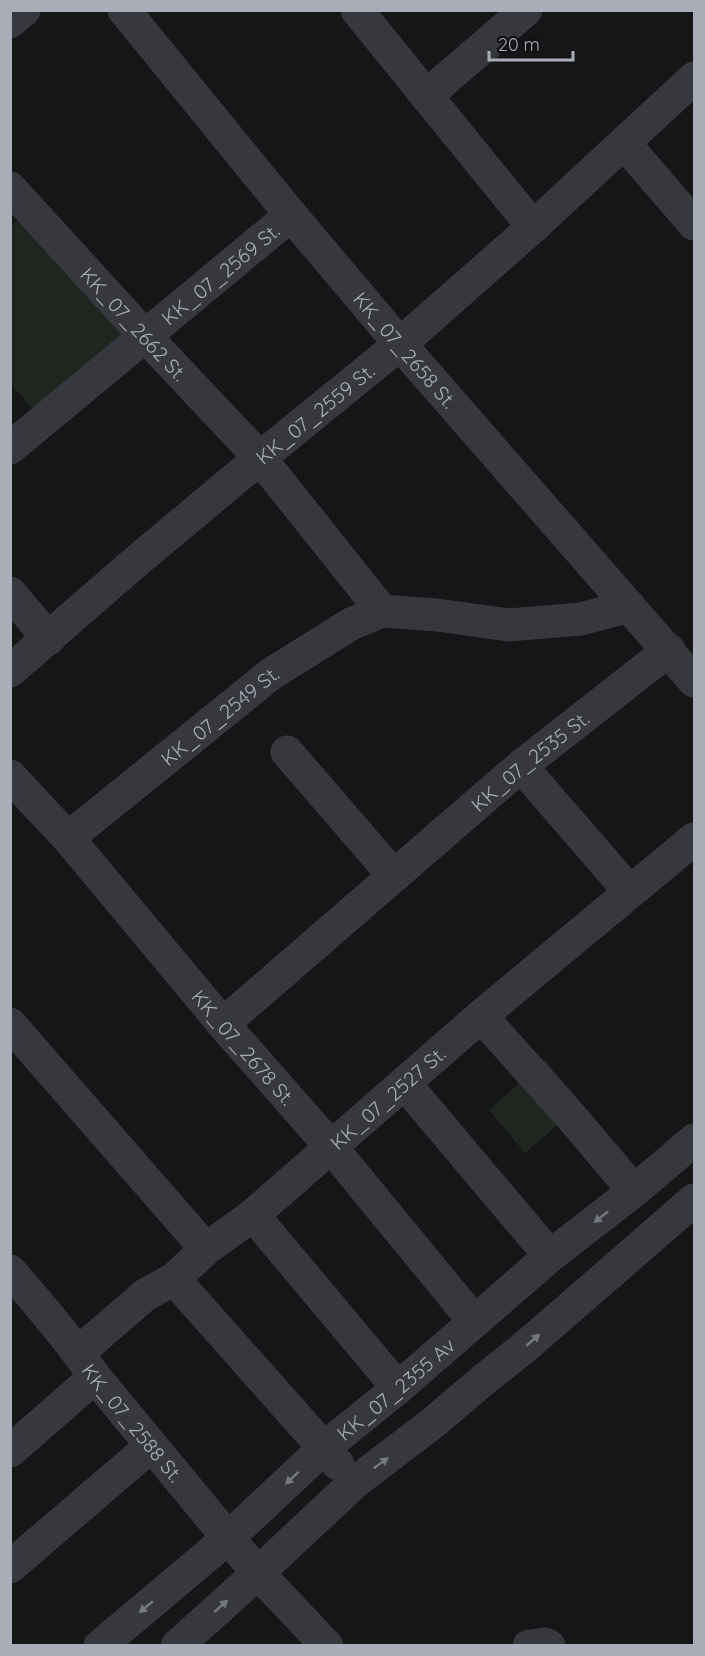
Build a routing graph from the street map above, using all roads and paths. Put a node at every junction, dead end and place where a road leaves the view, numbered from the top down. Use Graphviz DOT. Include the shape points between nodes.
graph roads {
  1 [pos="24,10"];
  2 [pos="124,10"];
  3 [pos="357,10"];
  4 [pos="526,10"];
  5 [pos="10,22"];
  6 [pos="694,78"];
  7 [pos="426,96"];
  8 [pos="624,143"];
  9 [pos="17,209"];
  10 [pos="291,215"];
  11 [pos="693,220"];
  12 [pos="533,227"];
  13 [pos="146,337"];
  14 [pos="400,344"];
  15 [pos="10,448"];
  16 [pos="260,458"];
  17 [pos="10,593"];
  18 [pos="629,606"];
  19 [pos="382,611"];
  20 [pos="48,639"];
  21 [pos="669,650"];
  22 [pos="10,671"];
  23 [pos="694,681"];
  24 [pos="287,752"];
  25 [pos="521,766"];
  26 [pos="10,776"];
  27 [pos="68,838"];
  28 [pos="694,839"];
  29 [pos="394,876"];
  30 [pos="630,892"];
  31 [pos="481,1016"];
  32 [pos="10,1024"];
  33 [pos="223,1024"];
  34 [pos="405,1084"];
  35 [pos="694,1140"];
  36 [pos="332,1148"];
  37 [pos="634,1191"];
  38 [pos="694,1200"];
  39 [pos="253,1215"];
  40 [pos="206,1249"];
  41 [pos="549,1256"];
  42 [pos="10,1271"];
  43 [pos="174,1279"];
  44 [pos="474,1321"];
  45 [pos="87,1365"];
  46 [pos="398,1388"];
  47 [pos="151,1446"];
  48 [pos="324,1448"];
  49 [pos="10,1451"];
  50 [pos="354,1482"];
  51 [pos="228,1538"];
  52 [pos="10,1567"];
  53 [pos="258,1573"];
  54 [pos="100,1646"];
  55 [pos="177,1646"];
  56 [pos="327,1646"];
  57 [pos="529,1646"];
  58 [pos="549,1646"];
  1 -- 5 [label="street"];
  2 -- 10 [label="street, KK_07_2658 St."];
  3 -- 7 [label="street"];
  4 -- 7 [label="street"];
  6 -- 8 [label="street, KK_07_2559 St."];
  7 -- 12 [label="street"];
  8 -- 11 [label="street"];
  8 -- 12 [label="street, KK_07_2559 St."];
  9 -- 13 [label="street, KK_07_2662 St."];
  10 -- 13 [label="street, KK_07_2569 St."];
  10 -- 14 [label="street, KK_07_2658 St."];
  12 -- 14 [label="street, KK_07_2559 St."];
  13 -- 15 [label="street, KK_07_2569 St."];
  13 -- 16 [label="street, KK_07_2662 St."];
  14 -- 16 [label="street, KK_07_2559 St."];
  14 -- 18 [label="street, KK_07_2658 St."];
  16 -- 19 [label="street, KK_07_2662 St."];
  16 -- 20 [label="street, KK_07_2559 St."];
  17 -- 20 [label="street"];
  18 -- 19 [label="street" via="581,619 508,625"];
  18 -- 21 [label="street, KK_07_2658 St."];
  19 -- 27 [label="street, KK_07_2549 St." via="351,624 271,674"];
  20 -- 22 [label="street, KK_07_2559 St."];
  21 -- 23 [label="street, KK_07_2658 St."];
  21 -- 25 [label="street, KK_07_2535 St."];
  24 -- 29 [label="street"];
  25 -- 29 [label="street, KK_07_2535 St."];
  25 -- 30 [label="street"];
  26 -- 27 [label="street, KK_07_2678 St."];
  27 -- 33 [label="street, KK_07_2678 St."];
  28 -- 30 [label="street, KK_07_2527 St."];
  29 -- 33 [label="street, KK_07_2535 St."];
  30 -- 31 [label="street, KK_07_2527 St."];
  31 -- 34 [label="street, KK_07_2527 St."];
  31 -- 37 [label="street"];
  32 -- 40 [label="street"];
  33 -- 36 [label="street, KK_07_2678 St."];
  34 -- 36 [label="street, KK_07_2527 St."];
  34 -- 41 [label="street"];
  35 -- 37 [label="street, KK_07_2355 Av"];
  36 -- 39 [label="street, KK_07_2527 St."];
  36 -- 44 [label="street, KK_07_2678 St."];
  37 -- 41 [label="street, KK_07_2355 Av, one-way"];
  50 -- 38 [label="street, one-way" via="426,1429"];
  39 -- 40 [label="street, KK_07_2527 St."];
  39 -- 46 [label="street"];
  40 -- 43 [label="street, KK_07_2527 St."];
  41 -- 44 [label="street, KK_07_2355 Av"];
  42 -- 45 [label="street, KK_07_2588 St."];
  43 -- 45 [label="street, KK_07_2527 St." via="146,1295"];
  43 -- 48 [label="street"];
  44 -- 46 [label="street, KK_07_2355 Av"];
  45 -- 47 [label="street, KK_07_2588 St."];
  45 -- 49 [label="street, KK_07_2527 St."];
  46 -- 48 [label="street, KK_07_2355 Av"];
  47 -- 51 [label="street, KK_07_2588 St."];
  47 -- 52 [label="street"];
  48 -- 50 [label="street"];
  48 -- 51 [label="street, KK_07_2355 Av, one-way"];
  50 -- 53 [label="street"];
  51 -- 53 [label="street, KK_07_2588 St."];
  51 -- 54 [label="street, KK_07_2355 Av, one-way"];
  55 -- 53 [label="street, one-way"];
  53 -- 56 [label="street, KK_07_2588 St."];
  57 -- 58 [label="street"];
}
